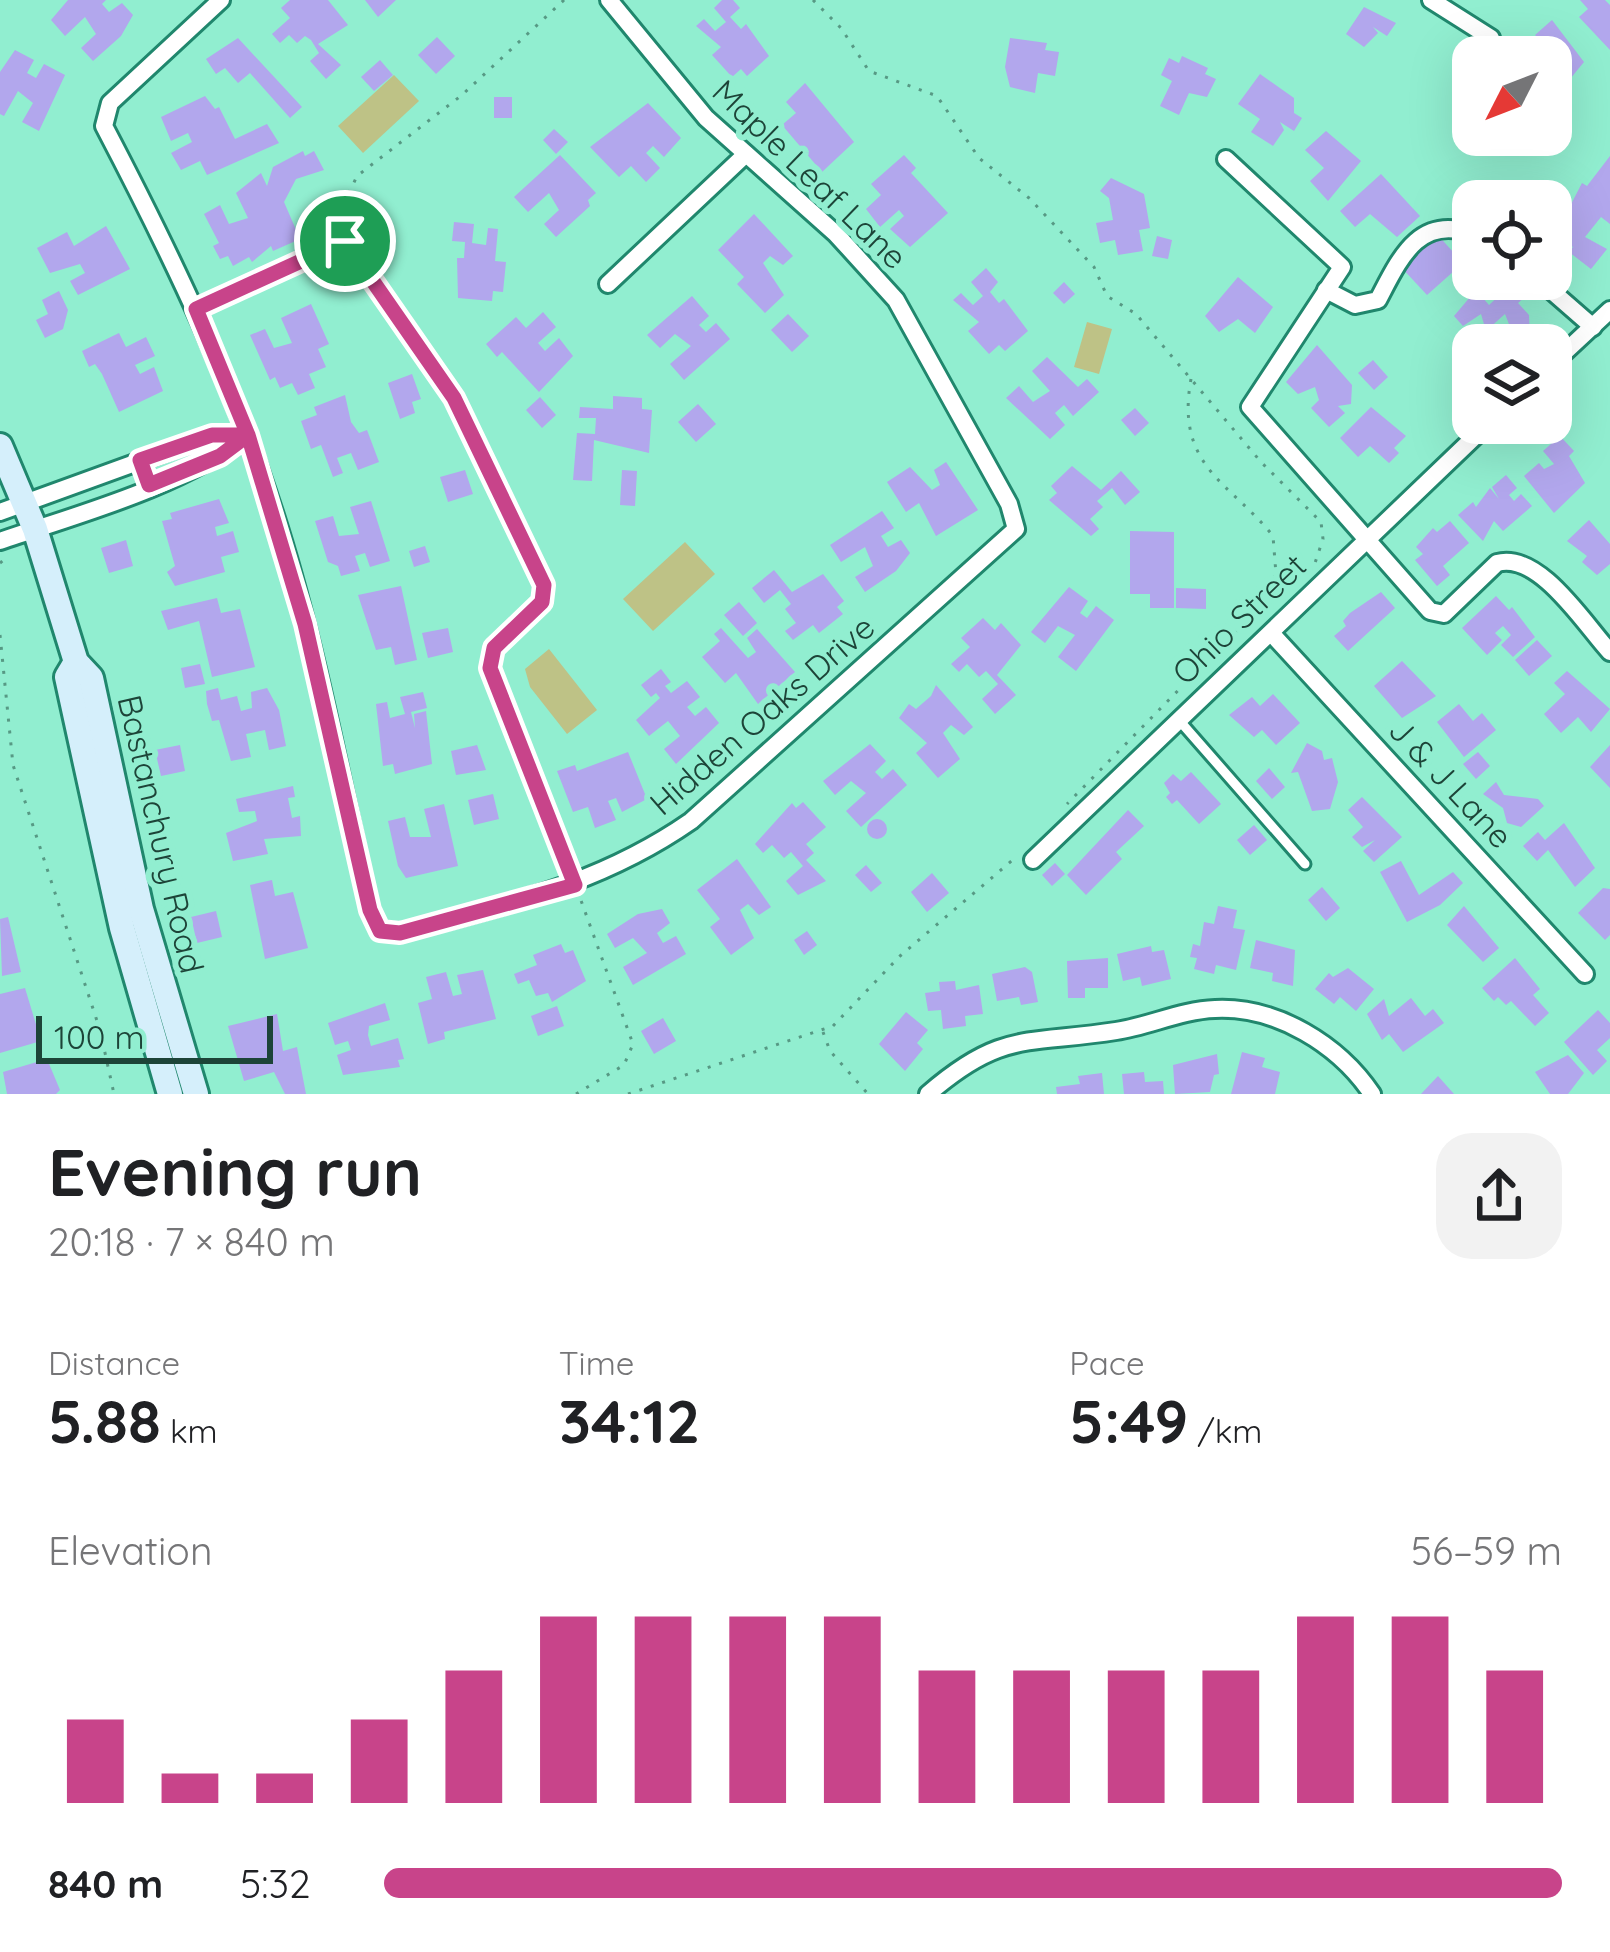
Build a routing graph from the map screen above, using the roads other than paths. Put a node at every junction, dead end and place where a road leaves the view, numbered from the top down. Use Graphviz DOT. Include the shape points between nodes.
graph roads {
  1 [pos="220,0"];
  2 [pos="609,0"];
  3 [pos="1431,0"];
  4 [pos="1488,36"];
  5 [pos="746,154"];
  6 [pos="1226,160"];
  7 [pos="1452,226"];
  8 [pos="608,284"];
  9 [pos="1326,290"];
  10 [pos="1563,300"];
  11 [pos="1610,310"];
  12 [pos="1593,326"];
  13 [pos="1572,346"];
  14 [pos="248,435"];
  15 [pos="1466,444"];
  16 [pos="0,446"];
  17 [pos="140,460"];
  18 [pos="149,485"];
  19 [pos="25,503"];
  20 [pos="0,512"];
  21 [pos="35,529"];
  22 [pos="1016,529"];
  23 [pos="1364,538"];
  24 [pos="3,550"];
  25 [pos="1272,634"];
  26 [pos="1610,652"];
  27 [pos="76,662"];
  28 [pos="1178,719"];
  29 [pos="1026,857"];
  30 [pos="1305,864"];
  31 [pos="1586,974"];
  32 [pos="170,1094"];
  33 [pos="196,1094"];
  34 [pos="928,1094"];
  35 [pos="1372,1094"];
  1 -- 14 [label="street" via="104,112 104,125"];
  2 -- 5 [label="street, Maple Leaf Lane"];
  3 -- 4 [label="street"];
  5 -- 8 [label="street"];
  5 -- 22 [label="street, Maple Leaf Lane" via="896,301"];
  6 -- 9 [label="street" via="1342,267"];
  7 -- 9 [label="street" via="1409,248 1378,300 1355,305"];
  9 -- 23 [label="street" via="1250,406"];
  10 -- 12 [label="street"];
  11 -- 12 [label="street"];
  12 -- 13 [label="street"];
  14 -- 17 [label="street" via="212,435"];
  14 -- 18 [label="street" via="220,456"];
  14 -- 22 [label="street, Hidden Oaks Drive" via="305,624 380,931 400,933 575,885 649,850"];
  15 -- 23 [label="street, Ohio Street"];
  16 -- 19 [label="main road, Bastanchury Road"];
  17 -- 18 [label="street"];
  17 -- 19 [label="street"];
  18 -- 21 [label="street"];
  19 -- 20 [label="street"];
  19 -- 21 [label="main road, Bastanchury Road"];
  21 -- 24 [label="street"];
  21 -- 27 [label="main road, Bastanchury Road"];
  23 -- 25 [label="street, Ohio Street"];
  23 -- 26 [label="street" via="1437,614 1497,563 1520,562"];
  25 -- 28 [label="street, Ohio Street"];
  25 -- 31 [label="street, J & J Lane"];
  27 -- 32 [label="main road, Bastanchury Road" via="67,677 72,700 122,928"];
  27 -- 33 [label="main road, Bastanchury Road" via="91,678 141,909"];
  28 -- 29 [label="street, Ohio Street"];
  28 -- 30 [label="lane"];
  34 -- 35 [label="street" via="991,1047 1212,1009 1298,1028 1325,1044"];
}
